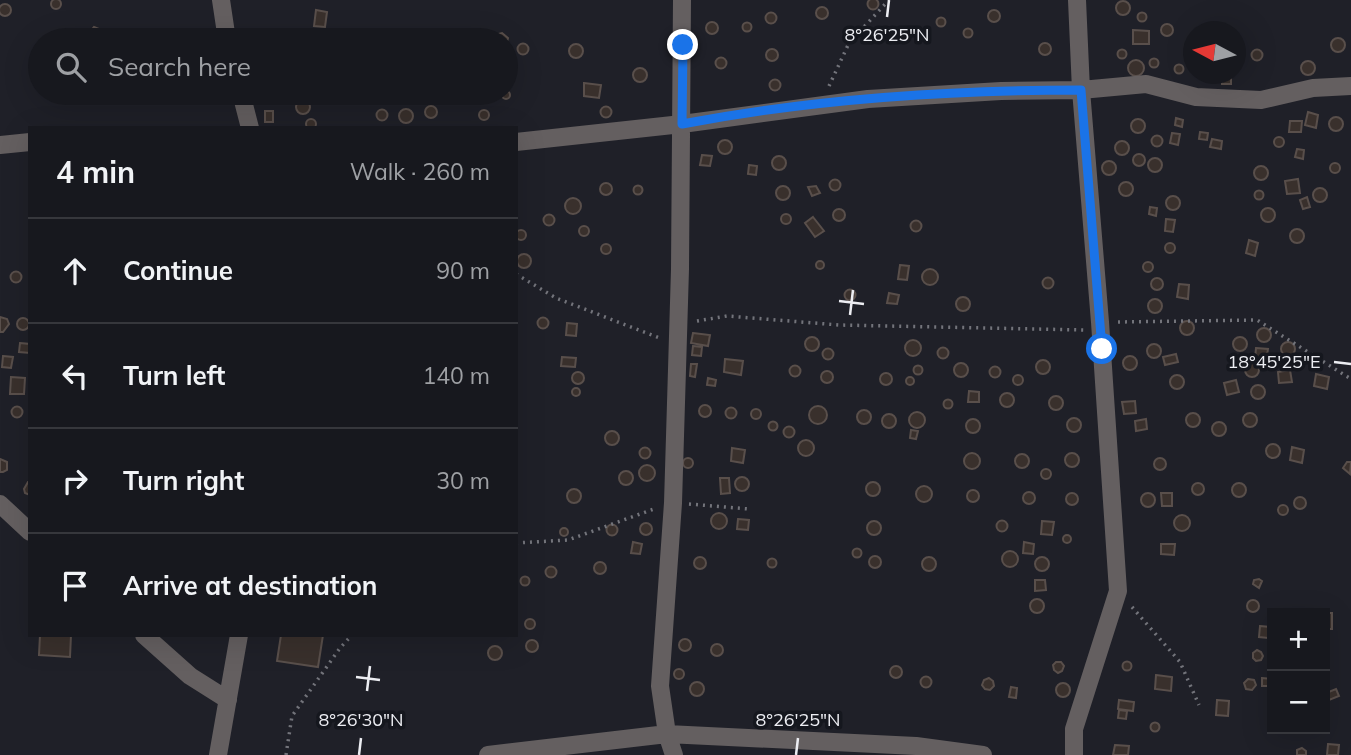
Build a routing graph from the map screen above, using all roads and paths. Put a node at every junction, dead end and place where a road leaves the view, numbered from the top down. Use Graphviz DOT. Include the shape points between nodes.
graph roads {
  1 [pos="221,0"];
  2 [pos="682,0"];
  3 [pos="890,0"];
  4 [pos="1077,0"];
  5 [pos="225,28"];
  6 [pos="1351,86"];
  7 [pos="1081,90"];
  8 [pos="244,105"];
  9 [pos="818,105"];
  10 [pos="682,124"];
  11 [pos="249,126"];
  12 [pos="28,142"];
  13 [pos="518,142"];
  14 [pos="0,145"];
  15 [pos="518,275"];
  16 [pos="1100,323"];
  17 [pos="679,324"];
  18 [pos="676,351"];
  19 [pos="1351,379"];
  20 [pos="673,503"];
  21 [pos="0,505"];
  22 [pos="749,509"];
  23 [pos="28,530"];
  24 [pos="518,543"];
  25 [pos="1118,591"];
  26 [pos="146,637"];
  27 [pos="239,637"];
  28 [pos="350,637"];
  29 [pos="228,700"];
  30 [pos="1199,705"];
  31 [pos="667,734"];
  32 [pos="218,755"];
  33 [pos="286,755"];
  34 [pos="488,755"];
  35 [pos="674,755"];
  36 [pos="983,755"];
  37 [pos="1074,755"];
  1 -- 5 [label="street"];
  2 -- 10 [label="street"];
  3 -- 9 [label="path" via="849,43"];
  4 -- 7 [label="street"];
  6 -- 7 [label="street" via="1313,88 1261,100 1196,97 1146,84"];
  7 -- 9 [label="street" via="987,91"];
  7 -- 16 [label="street"];
  8 -- 11 [label="street"];
  9 -- 10 [label="street"];
  10 -- 13 [label="street"];
  10 -- 17 [label="street"];
  12 -- 14 [label="street"];
  15 -- 18 [label="path" via="556,298 670,342"];
  16 -- 17 [label="path" via="1085,330 839,325 727,316"];
  16 -- 19 [label="path" via="1257,320"];
  16 -- 25 [label="street"];
  17 -- 18 [label="street"];
  18 -- 20 [label="street"];
  20 -- 22 [label="path"];
  20 -- 24 [label="path" via="568,540"];
  20 -- 31 [label="street" via="660,686"];
  21 -- 23 [label="street"];
  25 -- 30 [label="path" via="1180,662"];
  25 -- 37 [label="street" via="1074,729"];
  26 -- 29 [label="street" via="190,676"];
  27 -- 29 [label="street"];
  28 -- 33 [label="path" via="292,716"];
  29 -- 32 [label="street"];
  31 -- 34 [label="street"];
  31 -- 35 [label="street"];
  31 -- 36 [label="street" via="916,746"];
}
